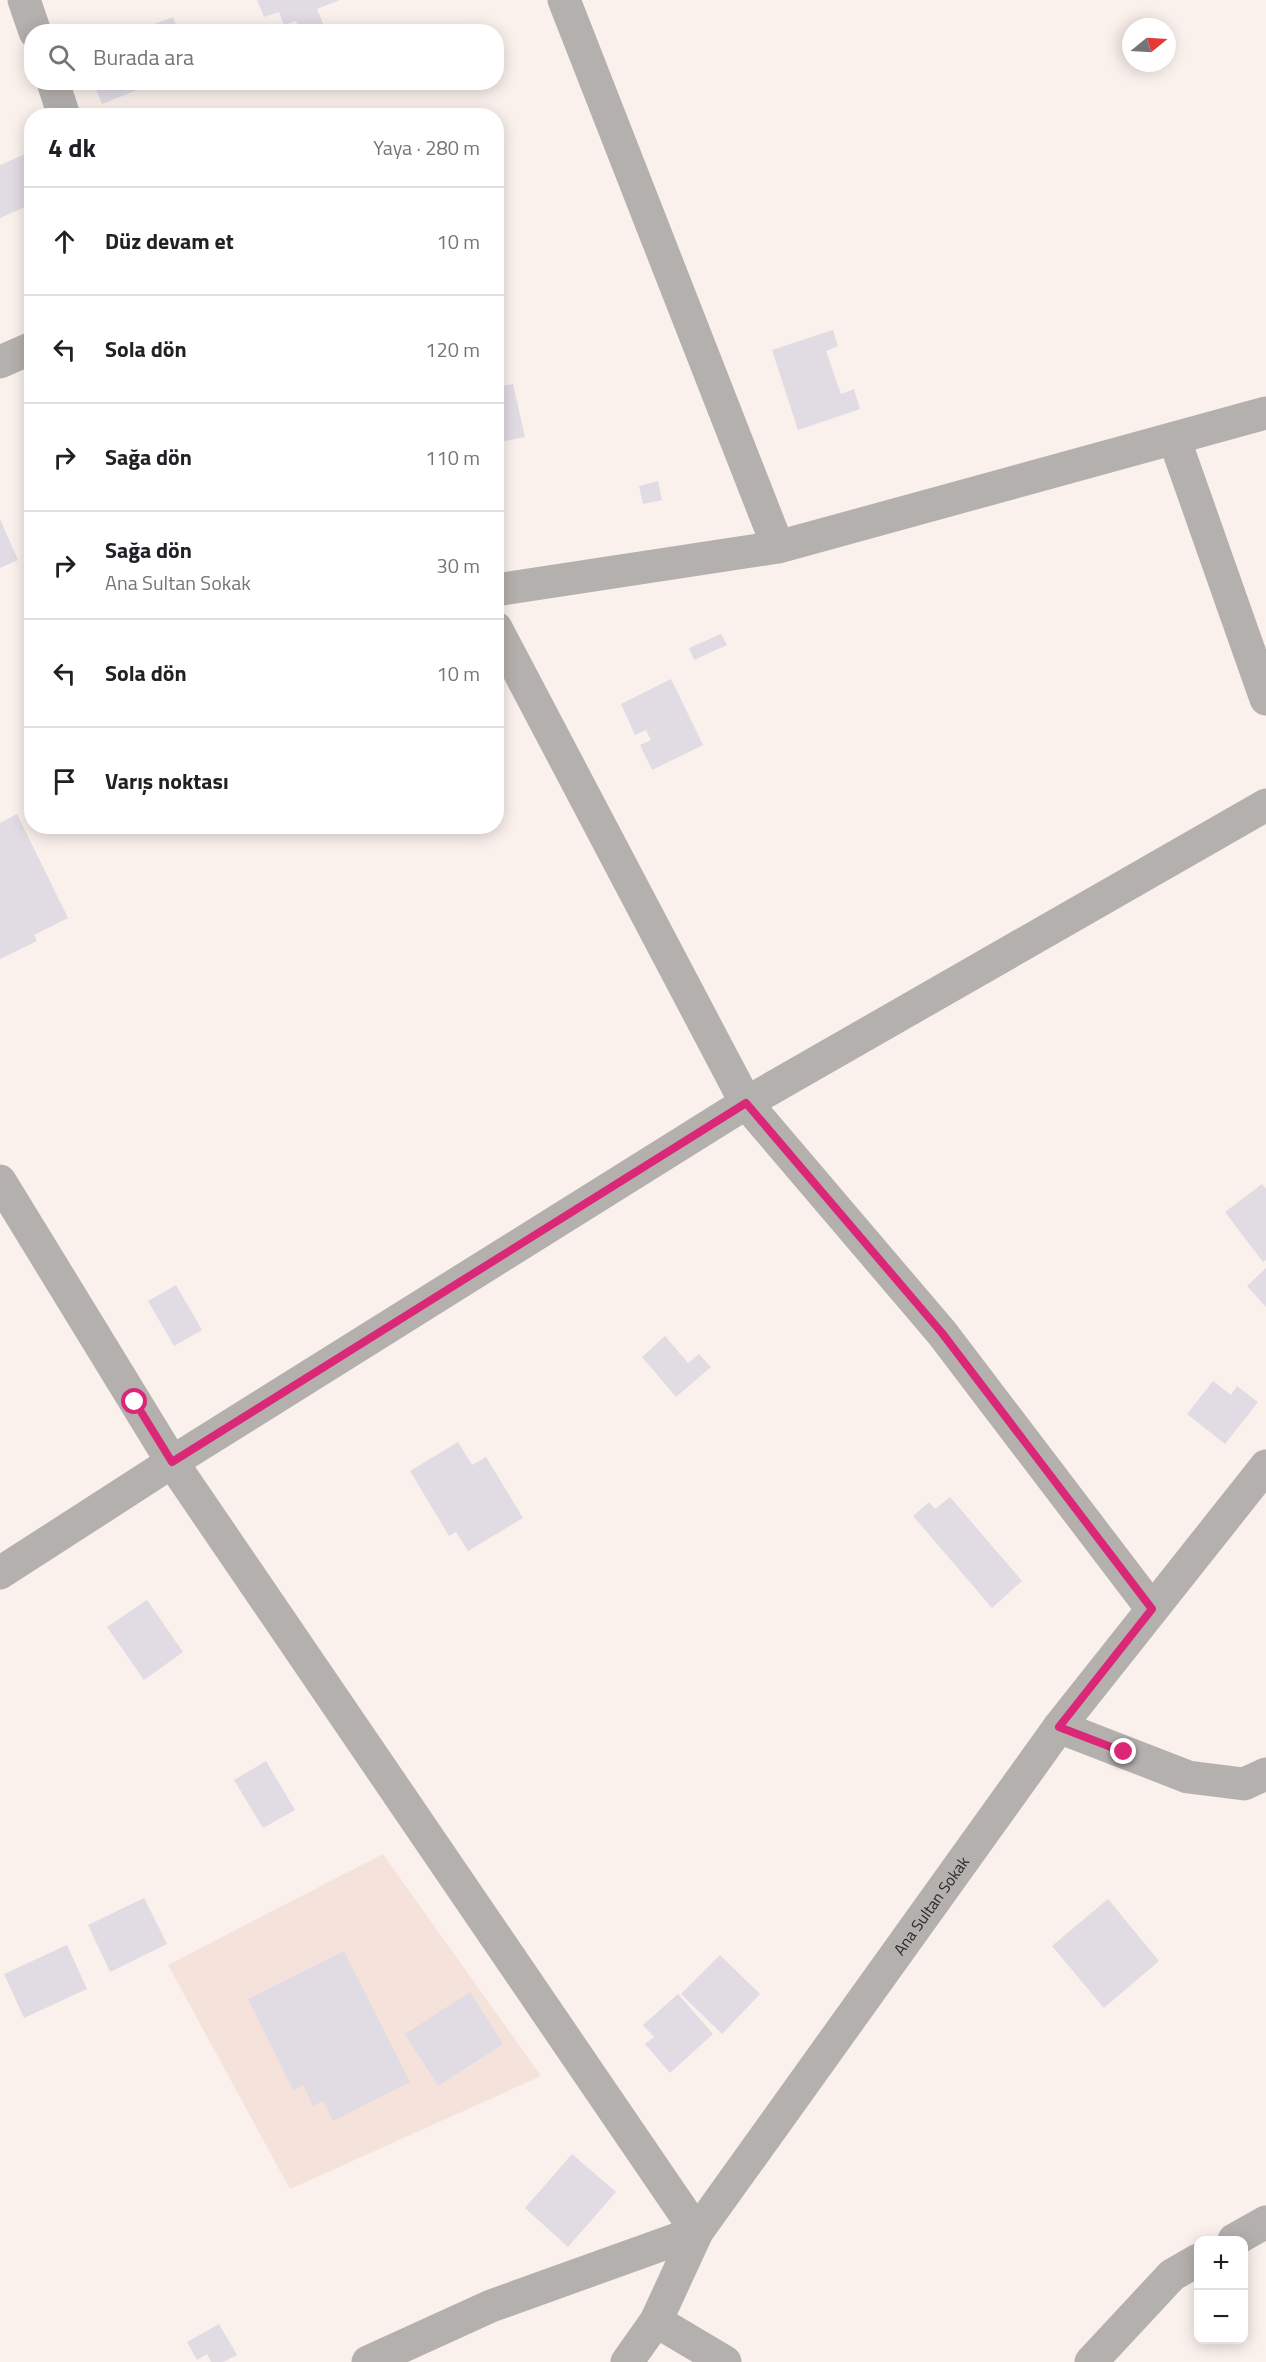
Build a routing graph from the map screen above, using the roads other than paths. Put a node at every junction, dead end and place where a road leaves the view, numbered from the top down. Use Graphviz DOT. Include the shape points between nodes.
graph roads {
  1 [pos="24,0"];
  2 [pos="564,0"];
  3 [pos="32,24"];
  4 [pos="56,90"];
  5 [pos="61,108"];
  6 [pos="24,352"];
  7 [pos="0,362"];
  8 [pos="1266,413"];
  9 [pos="1174,438"];
  10 [pos="778,547"];
  11 [pos="504,589"];
  12 [pos="504,643"];
  13 [pos="1266,699"];
  14 [pos="1266,805"];
  15 [pos="746,1103"];
  16 [pos="0,1181"];
  17 [pos="172,1462"];
  18 [pos="1266,1466"];
  19 [pos="0,1573"];
  20 [pos="1152,1609"];
  21 [pos="1059,1727"];
  22 [pos="1266,1774"];
  23 [pos="1266,2222"];
  24 [pos="697,2232"];
  25 [pos="1242,2236"];
  26 [pos="1194,2262"];
  27 [pos="656,2321"];
  28 [pos="368,2362"];
  29 [pos="627,2362"];
  30 [pos="725,2362"];
  31 [pos="1091,2362"];
  1 -- 3 [label="street"];
  2 -- 10 [label="street"];
  4 -- 5 [label="street"];
  6 -- 7 [label="street"];
  8 -- 9 [label="street"];
  9 -- 10 [label="street"];
  9 -- 13 [label="street"];
  10 -- 11 [label="street"];
  12 -- 15 [label="street"];
  14 -- 15 [label="street"];
  15 -- 17 [label="street"];
  15 -- 20 [label="street" via="942,1333"];
  16 -- 17 [label="street"];
  17 -- 19 [label="street"];
  17 -- 24 [label="street"];
  18 -- 20 [label="street, Ana Sultan Sokak"];
  20 -- 21 [label="street, Ana Sultan Sokak"];
  21 -- 22 [label="street" via="1188,1777 1244,1784"];
  21 -- 24 [label="street, Ana Sultan Sokak"];
  23 -- 25 [label="street"];
  24 -- 27 [label="street, Ana Sultan Sokak"];
  24 -- 28 [label="street" via="491,2306"];
  26 -- 31 [label="street" via="1172,2275"];
  27 -- 29 [label="street, Ana Sultan Sokak"];
  27 -- 30 [label="street"];
}
